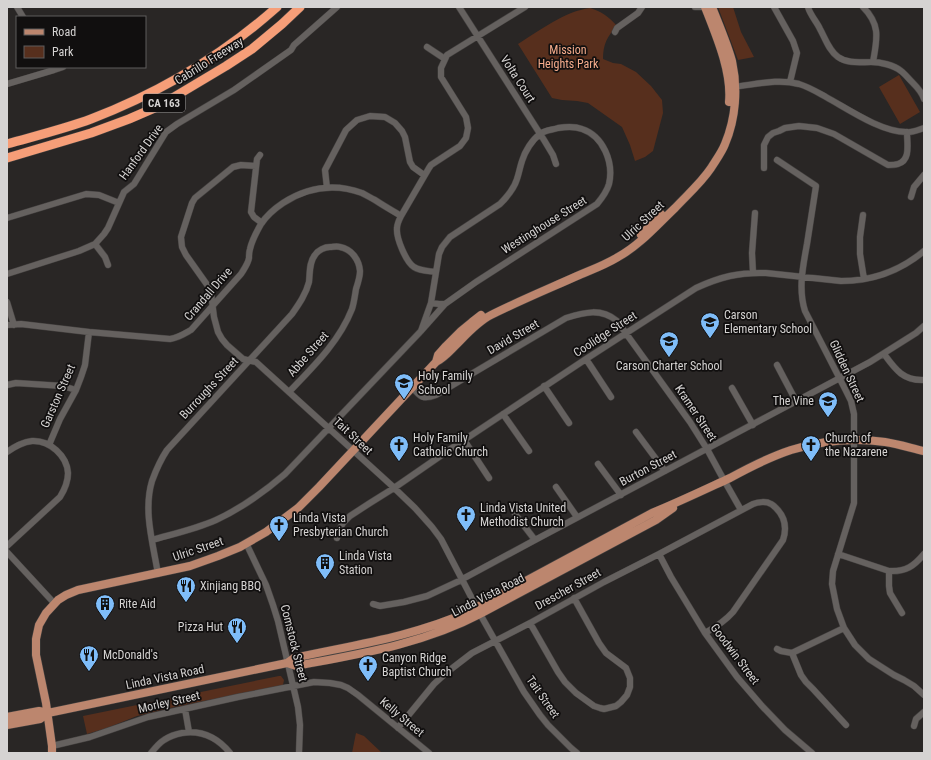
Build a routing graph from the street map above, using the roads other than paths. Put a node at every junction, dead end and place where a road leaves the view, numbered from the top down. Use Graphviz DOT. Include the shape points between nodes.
graph roads {
  1 [pos="17,7"];
  2 [pos="277,7"];
  3 [pos="300,7"];
  4 [pos="337,7"];
  5 [pos="459,7"];
  6 [pos="525,7"];
  7 [pos="642,7"];
  8 [pos="695,7"];
  9 [pos="704,7"];
  10 [pos="712,7"];
  11 [pos="774,7"];
  12 [pos="863,7"];
  13 [pos="809,8"];
  14 [pos="22,16"];
  15 [pos="716,17"];
  16 [pos="615,32"];
  17 [pos="478,37"];
  18 [pos="427,47"];
  19 [pos="445,59"];
  20 [pos="873,62"];
  21 [pos="54,69"];
  22 [pos="790,82"];
  23 [pos="7,84"];
  24 [pos="732,87"];
  25 [pos="924,95"];
  26 [pos="924,128"];
  27 [pos="907,132"];
  28 [pos="540,134"];
  29 [pos="7,144"];
  30 [pos="260,154"];
  31 [pos="7,158"];
  32 [pos="777,160"];
  33 [pos="556,164"];
  34 [pos="256,166"];
  35 [pos="764,168"];
  36 [pos="424,175"];
  37 [pos="924,175"];
  38 [pos="327,188"];
  39 [pos="912,197"];
  40 [pos="119,203"];
  41 [pos="755,213"];
  42 [pos="863,215"];
  43 [pos="401,216"];
  44 [pos="7,218"];
  45 [pos="262,223"];
  46 [pos="95,244"];
  47 [pos="339,246"];
  48 [pos="924,251"];
  49 [pos="108,265"];
  50 [pos="435,272"];
  51 [pos="753,273"];
  52 [pos="7,274"];
  53 [pos="802,277"];
  54 [pos="864,279"];
  55 [pos="7,302"];
  56 [pos="431,303"];
  57 [pos="445,304"];
  58 [pos="212,307"];
  59 [pos="10,325"];
  60 [pos="924,326"];
  61 [pos="421,331"];
  62 [pos="89,332"];
  63 [pos="627,333"];
  64 [pos="884,354"];
  65 [pos="586,359"];
  66 [pos="250,360"];
  67 [pos="777,365"];
  68 [pos="840,378"];
  69 [pos="924,380"];
  70 [pos="7,385"];
  71 [pos="544,386"];
  72 [pos="412,387"];
  73 [pos="732,388"];
  74 [pos="76,390"];
  75 [pos="289,392"];
  76 [pos="611,397"];
  77 [pos="796,401"];
  78 [pos="503,414"];
  79 [pos="569,423"];
  80 [pos="753,425"];
  81 [pos="328,428"];
  82 [pos="636,432"];
  83 [pos="464,440"];
  84 [pos="854,441"];
  85 [pos="49,445"];
  86 [pos="707,448"];
  87 [pos="353,451"];
  88 [pos="529,451"];
  89 [pos="924,451"];
  90 [pos="7,452"];
  91 [pos="598,464"];
  92 [pos="665,471"];
  93 [pos="490,478"];
  94 [pos="724,480"];
  95 [pos="556,487"];
  96 [pos="394,488"];
  97 [pos="621,495"];
  98 [pos="741,510"];
  99 [pos="515,514"];
  100 [pos="577,518"];
  101 [pos="337,538"];
  102 [pos="152,540"];
  103 [pos="535,540"];
  104 [pos="246,543"];
  105 [pos="7,546"];
  106 [pos="7,552"];
  107 [pos="659,554"];
  108 [pos="838,554"];
  109 [pos="923,557"];
  110 [pos="889,570"];
  111 [pos="158,574"];
  112 [pos="462,579"];
  113 [pos="574,598"];
  114 [pos="54,604"];
  115 [pos="373,604"];
  116 [pos="478,611"];
  117 [pos="902,613"];
  118 [pos="530,623"];
  119 [pos="844,628"];
  120 [pos="705,633"];
  121 [pos="495,642"];
  122 [pos="777,648"];
  123 [pos="792,653"];
  124 [pos="287,664"];
  125 [pos="293,686"];
  126 [pos="924,695"];
  127 [pos="185,709"];
  128 [pos="924,712"];
  129 [pos="48,713"];
  130 [pos="7,717"];
  131 [pos="7,724"];
  132 [pos="846,725"];
  133 [pos="914,726"];
  134 [pos="398,728"];
  135 [pos="189,732"];
  136 [pos="52,749"];
  137 [pos="151,753"];
  138 [pos="230,753"];
  139 [pos="299,753"];
  140 [pos="429,753"];
  141 [pos="577,753"];
  142 [pos="812,753"];
  1 -- 14 [label="street"];
  2 -- 29 [label="highway, Cabrillo Freeway / CA 163" via="223,49 149,94 90,119"];
  3 -- 31 [label="highway, Cabrillo Freeway / CA 163" via="252,49 159,106 91,133"];
  4 -- 40 [label="street, Hanford Drive" via="291,50 234,90 166,132 134,184 124,192"];
  5 -- 17 [label="street, Volta Court"];
  6 -- 17 [label="street"];
  7 -- 16 [label="street"];
  8 -- 9 [label="street"];
  9 -- 15 [label="main road"];
  9 -- 24 [label="main road, Ulric Street"];
  10 -- 15 [label="main road, Ulric Street"];
  11 -- 22 [label="street" via="797,53"];
  12 -- 20 [label="street" via="873,19 876,30"];
  13 -- 20 [label="street" via="833,53 850,62"];
  15 -- 24 [label="main road, Ulric Street" via="731,59"];
  17 -- 19 [label="street"];
  17 -- 28 [label="street, Volta Court"];
  18 -- 19 [label="street"];
  19 -- 36 [label="street" via="441,77 466,117 468,128 466,138 460,146 431,165"];
  20 -- 25 [label="street" via="887,64 900,70"];
  21 -- 23 [label="street"];
  22 -- 24 [label="street"];
  22 -- 27 [label="street" via="811,88 881,127"];
  24 -- 72 [label="main road, Ulric Street" via="734,112 725,145 702,180 654,229 632,249 618,257 482,320"];
  26 -- 27 [label="street"];
  27 -- 35 [label="street" via="908,153 904,160 897,165 888,165 834,134 817,128 785,128 768,137 764,145"];
  28 -- 33 [label="street, Volta Court"];
  28 -- 50 [label="street" via="526,150 512,190 500,204 450,236 438,254"];
  28 -- 57 [label="street, Westinghouse Street" via="565,127 580,128 595,137 602,145 609,162 611,173 607,190 597,204"];
  30 -- 34 [label="street" via="256,159"];
  32 -- 53 [label="street, Glidden Street" via="816,186"];
  34 -- 45 [label="street" via="251,212"];
  34 -- 58 [label="street, Tait Street" via="233,167 195,198 181,237 182,247 208,286"];
  36 -- 38 [label="street" via="410,162 405,138 395,123 385,117 370,116 357,120 346,130 325,170"];
  36 -- 43 [label="street"];
  37 -- 39 [label="street" via="914,186"];
  38 -- 43 [label="street, Crandall Drive" via="345,188 363,194"];
  38 -- 45 [label="street, Crandall Drive" via="290,198 276,207"];
  40 -- 44 [label="street" via="99,195 86,194"];
  40 -- 46 [label="street, Hanford Drive" via="108,228"];
  41 -- 51 [label="street"];
  42 -- 54 [label="street" via="860,254"];
  43 -- 50 [label="street" via="397,230 398,238 408,262 414,268"];
  45 -- 58 [label="street, Crandall Drive" via="250,248 246,266"];
  46 -- 49 [label="street"];
  46 -- 52 [label="street"];
  47 -- 66 [label="street, Burroughs Street" via="326,247 315,255 305,294 299,304"];
  47 -- 75 [label="street, Abbe Street" via="354,255 360,271 352,308 341,332 330,347"];
  48 -- 54 [label="street, Coolidge Street" via="901,267"];
  50 -- 56 [label="street"];
  51 -- 53 [label="street, Coolidge Street"];
  51 -- 63 [label="street, Coolidge Street" via="728,276 696,288"];
  53 -- 54 [label="street, Coolidge Street" via="852,281"];
  53 -- 68 [label="street, Glidden Street" via="801,291 805,311"];
  55 -- 59 [label="street"];
  56 -- 57 [label="street"];
  56 -- 61 [label="street"];
  57 -- 61 [label="street, Westinghouse Street"];
  58 -- 62 [label="street, Crandall Drive" via="192,330 175,338"];
  58 -- 66 [label="street, Tait Street" via="222,339 243,359"];
  59 -- 62 [label="street, Crandall Drive"];
  60 -- 64 [label="street, Burton Street"];
  61 -- 81 [label="street"];
  62 -- 74 [label="street, Garston Street" via="85,365"];
  63 -- 65 [label="street, Coolidge Street"];
  63 -- 72 [label="street, David Street" via="617,321 605,313 581,314 566,318 436,395 428,398 421,396"];
  63 -- 86 [label="street, Kramer Street"];
  64 -- 68 [label="street, Burton Street"];
  64 -- 69 [label="street" via="902,375"];
  65 -- 71 [label="street, Coolidge Street"];
  65 -- 76 [label="street"];
  66 -- 75 [label="street, Tait Street" via="256,362"];
  66 -- 102 [label="street, Burroughs Street" via="167,450 160,461 150,492"];
  67 -- 77 [label="street"];
  68 -- 77 [label="street, Burton Street"];
  68 -- 84 [label="street, Glidden Street" via="852,406"];
  70 -- 74 [label="street" via="16,383 63,386"];
  71 -- 78 [label="street, Coolidge Street"];
  71 -- 79 [label="street"];
  72 -- 87 [label="main road, Ulric Street"];
  73 -- 80 [label="street"];
  74 -- 85 [label="street, Garston Street"];
  75 -- 81 [label="street, Tait Street"];
  77 -- 80 [label="street, Burton Street"];
  78 -- 83 [label="street, Coolidge Street"];
  78 -- 88 [label="street"];
  80 -- 86 [label="street, Burton Street"];
  81 -- 87 [label="street, Tait Street"];
  81 -- 102 [label="street" via="285,474 244,505 216,520"];
  82 -- 92 [label="street"];
  83 -- 93 [label="street"];
  83 -- 96 [label="street, Coolidge Street"];
  84 -- 89 [label="main road, Linda Vista Road" via="884,442"];
  84 -- 94 [label="main road, Linda Vista Road" via="822,443 792,450"];
  84 -- 108 [label="street, Glidden Street" via="854,503"];
  85 -- 90 [label="street" via="32,441"];
  85 -- 105 [label="street" via="57,450 67,466 66,488"];
  86 -- 92 [label="street, Burton Street"];
  86 -- 94 [label="street, Kramer Street"];
  87 -- 96 [label="street, Tait Street"];
  87 -- 104 [label="main road, Ulric Street" via="298,508"];
  91 -- 97 [label="street"];
  92 -- 97 [label="street, Burton Street"];
  94 -- 98 [label="street, Kramer Street"];
  94 -- 116 [label="main road, Linda Vista Road" via="683,500 656,520"];
  95 -- 100 [label="street"];
  96 -- 101 [label="street, Coolidge Street" via="350,516 343,523"];
  96 -- 112 [label="street, Tait Street" via="441,539"];
  97 -- 100 [label="street, Burton Street"];
  98 -- 107 [label="street, Drescher Street"];
  98 -- 120 [label="street, Drescher Street" via="758,502 772,504 781,513 785,523 783,540 733,612 717,627"];
  99 -- 103 [label="street"];
  100 -- 103 [label="street, Burton Street"];
  102 -- 111 [label="street, Burroughs Street"];
  103 -- 112 [label="street, Burton Street"];
  104 -- 111 [label="main road, Ulric Street" via="218,556"];
  104 -- 124 [label="street, Comstock Street" via="272,601"];
  106 -- 114 [label="street"];
  107 -- 113 [label="street, Drescher Street"];
  107 -- 120 [label="street, Goodwin Street"];
  108 -- 110 [label="street"];
  108 -- 119 [label="street, Glidden Street" via="832,584"];
  109 -- 110 [label="street" via="910,568"];
  110 -- 117 [label="street" via="890,593"];
  111 -- 114 [label="main road, Ulric Street" via="78,590"];
  112 -- 115 [label="street, Burton Street" via="421,598 380,606"];
  112 -- 116 [label="street, Tait Street"];
  113 -- 118 [label="street, Drescher Street"];
  113 -- 118 [label="street" via="599,643 626,668 630,678 627,695 616,706 600,708 576,693 558,672"];
  114 -- 129 [label="main road, Ulric Street" via="38,625 36,639 36,655"];
  116 -- 121 [label="street, Tait Street"];
  116 -- 124 [label="main road, Linda Vista Road" via="445,630 420,639 296,666"];
  118 -- 121 [label="street, Drescher Street"];
  119 -- 123 [label="street"];
  119 -- 126 [label="street, Glidden Street" via="855,645 869,659 914,686"];
  120 -- 142 [label="street, Goodwin Street" via="762,706"];
  121 -- 134 [label="street, Drescher Street" via="472,653 446,673"];
  121 -- 141 [label="street, Tait Street" via="540,715"];
  122 -- 123 [label="street"];
  123 -- 132 [label="street" via="806,682"];
  124 -- 125 [label="street, Comstock Street"];
  124 -- 129 [label="main road, Linda Vista Road"];
  125 -- 127 [label="street, Morley Street"];
  125 -- 134 [label="street, Kelly Street" via="314,682 341,685 358,695"];
  125 -- 139 [label="street, Comstock Street" via="300,725"];
  127 -- 135 [label="street"];
  127 -- 136 [label="street, Morley Street" via="148,717"];
  128 -- 133 [label="street" via="916,719"];
  129 -- 130 [label="main road, Linda Vista Road" via="39,711"];
  129 -- 131 [label="main road, Linda Vista Road" via="40,719"];
  129 -- 136 [label="main road, Ulric Street"];
  134 -- 140 [label="street, Kelly Street"];
  135 -- 137 [label="street" via="165,739"];
  135 -- 138 [label="street" via="214,738"];
}
